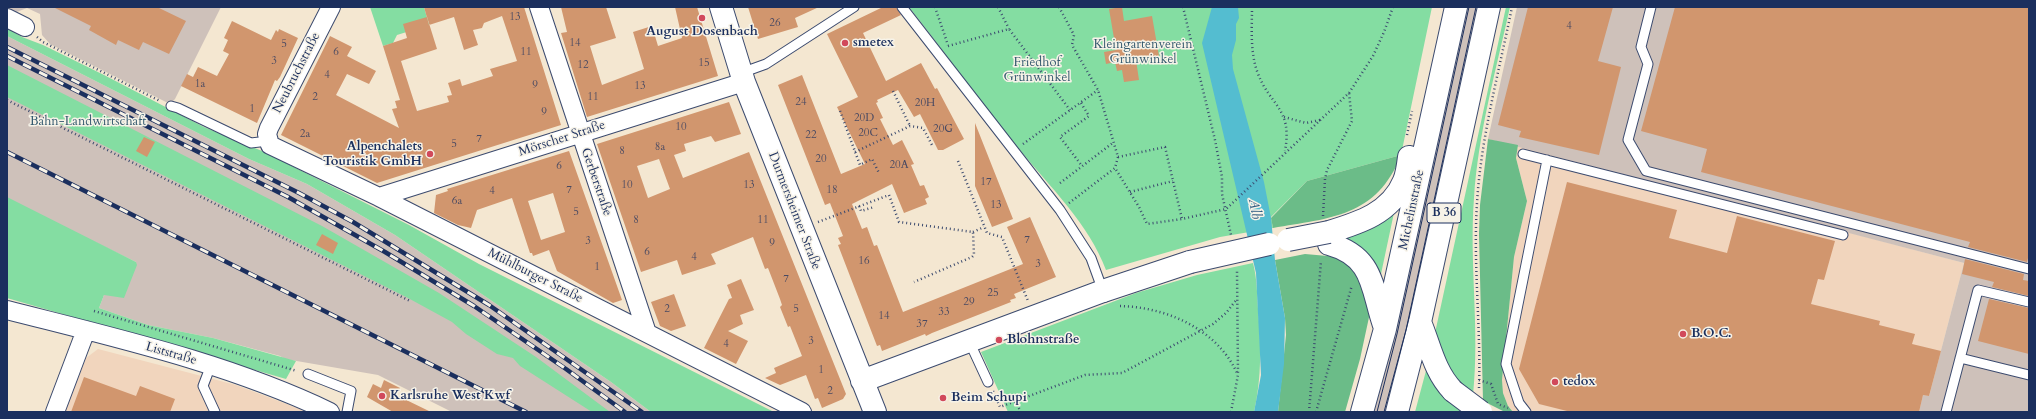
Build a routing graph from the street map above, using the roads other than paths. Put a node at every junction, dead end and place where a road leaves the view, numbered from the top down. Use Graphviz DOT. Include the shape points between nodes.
graph roads {
  1 [pos="331,7"];
  2 [pos="539,7"];
  3 [pos="721,7"];
  4 [pos="854,7"];
  5 [pos="902,7"];
  6 [pos="1456,7"];
  7 [pos="1489,7"];
  8 [pos="1651,7"];
  9 [pos="7,18"];
  10 [pos="25,27"];
  11 [pos="743,77"];
  12 [pos="171,106"];
  13 [pos="1423,111"];
  14 [pos="580,134"];
  15 [pos="268,141"];
  16 [pos="1523,154"];
  17 [pos="1547,160"];
  18 [pos="379,197"];
  19 [pos="1843,235"];
  20 [pos="1329,238"];
  21 [pos="2029,269"];
  22 [pos="1102,291"];
  23 [pos="2029,302"];
  24 [pos="7,310"];
  25 [pos="1420,322"];
  26 [pos="1385,329"];
  27 [pos="86,330"];
  28 [pos="647,333"];
  29 [pos="969,341"];
  30 [pos="1960,358"];
  31 [pos="211,365"];
  32 [pos="308,374"];
  33 [pos="2029,375"];
  34 [pos="862,381"];
  35 [pos="988,382"];
  36 [pos="1480,402"];
  37 [pos="55,412"];
  38 [pos="215,412"];
  39 [pos="330,412"];
  40 [pos="347,412"];
  41 [pos="802,412"];
  42 [pos="875,412"];
  43 [pos="1362,412"];
  44 [pos="1397,412"];
  45 [pos="1526,412"];
  46 [pos="1946,412"];
  1 -- 15 [label="street, Neubruchstraße" via="269,128"];
  2 -- 14 [label="street, Gerberstraße"];
  3 -- 11 [label="main road, Durmersheimer Straße"];
  4 -- 11 [label="lane"];
  5 -- 22 [label="lane" via="1060,210 1091,258"];
  6 -- 13 [label="main road, Michelinstraße / B 36"];
  7 -- 25 [label="main road, B 36"];
  8 -- 21 [label="lane" via="1641,47 1648,64 1628,140 1646,171"];
  9 -- 10 [label="street"];
  11 -- 14 [label="street, Mörscher Straße"];
  11 -- 34 [label="main road, Durmersheimer Straße"];
  12 -- 15 [label="lane" via="251,143"];
  13 -- 20 [label="main road" via="1404,181 1395,198 1367,219"];
  13 -- 26 [label="main road, Michelinstraße / B 36"];
  14 -- 18 [label="street, Mörscher Straße"];
  14 -- 28 [label="street, Gerberstraße"];
  15 -- 18 [label="street, Mühlburger Straße" via="275,149"];
  16 -- 17 [label="lane"];
  17 -- 19 [label="lane"];
  17 -- 45 [label="lane" via="1506,364 1519,403"];
  18 -- 28 [label="street, Mühlburger Straße"];
  20 -- 22 [label="main road, bridge" via="1288,240 1190,262"];
  20 -- 26 [label="main road" via="1347,250 1366,268 1373,282 1377,307"];
  22 -- 29 [label="main road"];
  23 -- 30 [label="lane" via="1978,290"];
  24 -- 27 [label="street, Liststraße"];
  25 -- 36 [label="main road, bridge" via="1441,376 1453,390"];
  25 -- 44 [label="main road, B 36"];
  26 -- 43 [label="main road, Michelinstraße / B 36"];
  27 -- 31 [label="street, Liststraße"];
  27 -- 37 [label="street"];
  28 -- 41 [label="street, Mühlburger Straße"];
  29 -- 34 [label="main road"];
  29 -- 35 [label="lane"];
  30 -- 33 [label="lane"];
  30 -- 46 [label="lane"];
  31 -- 38 [label="lane" via="203,386"];
  31 -- 39 [label="street, Liststraße" via="293,394"];
  32 -- 40 [label="lane" via="351,391"];
  34 -- 42 [label="main road, Durmersheimer Straße"];
}
